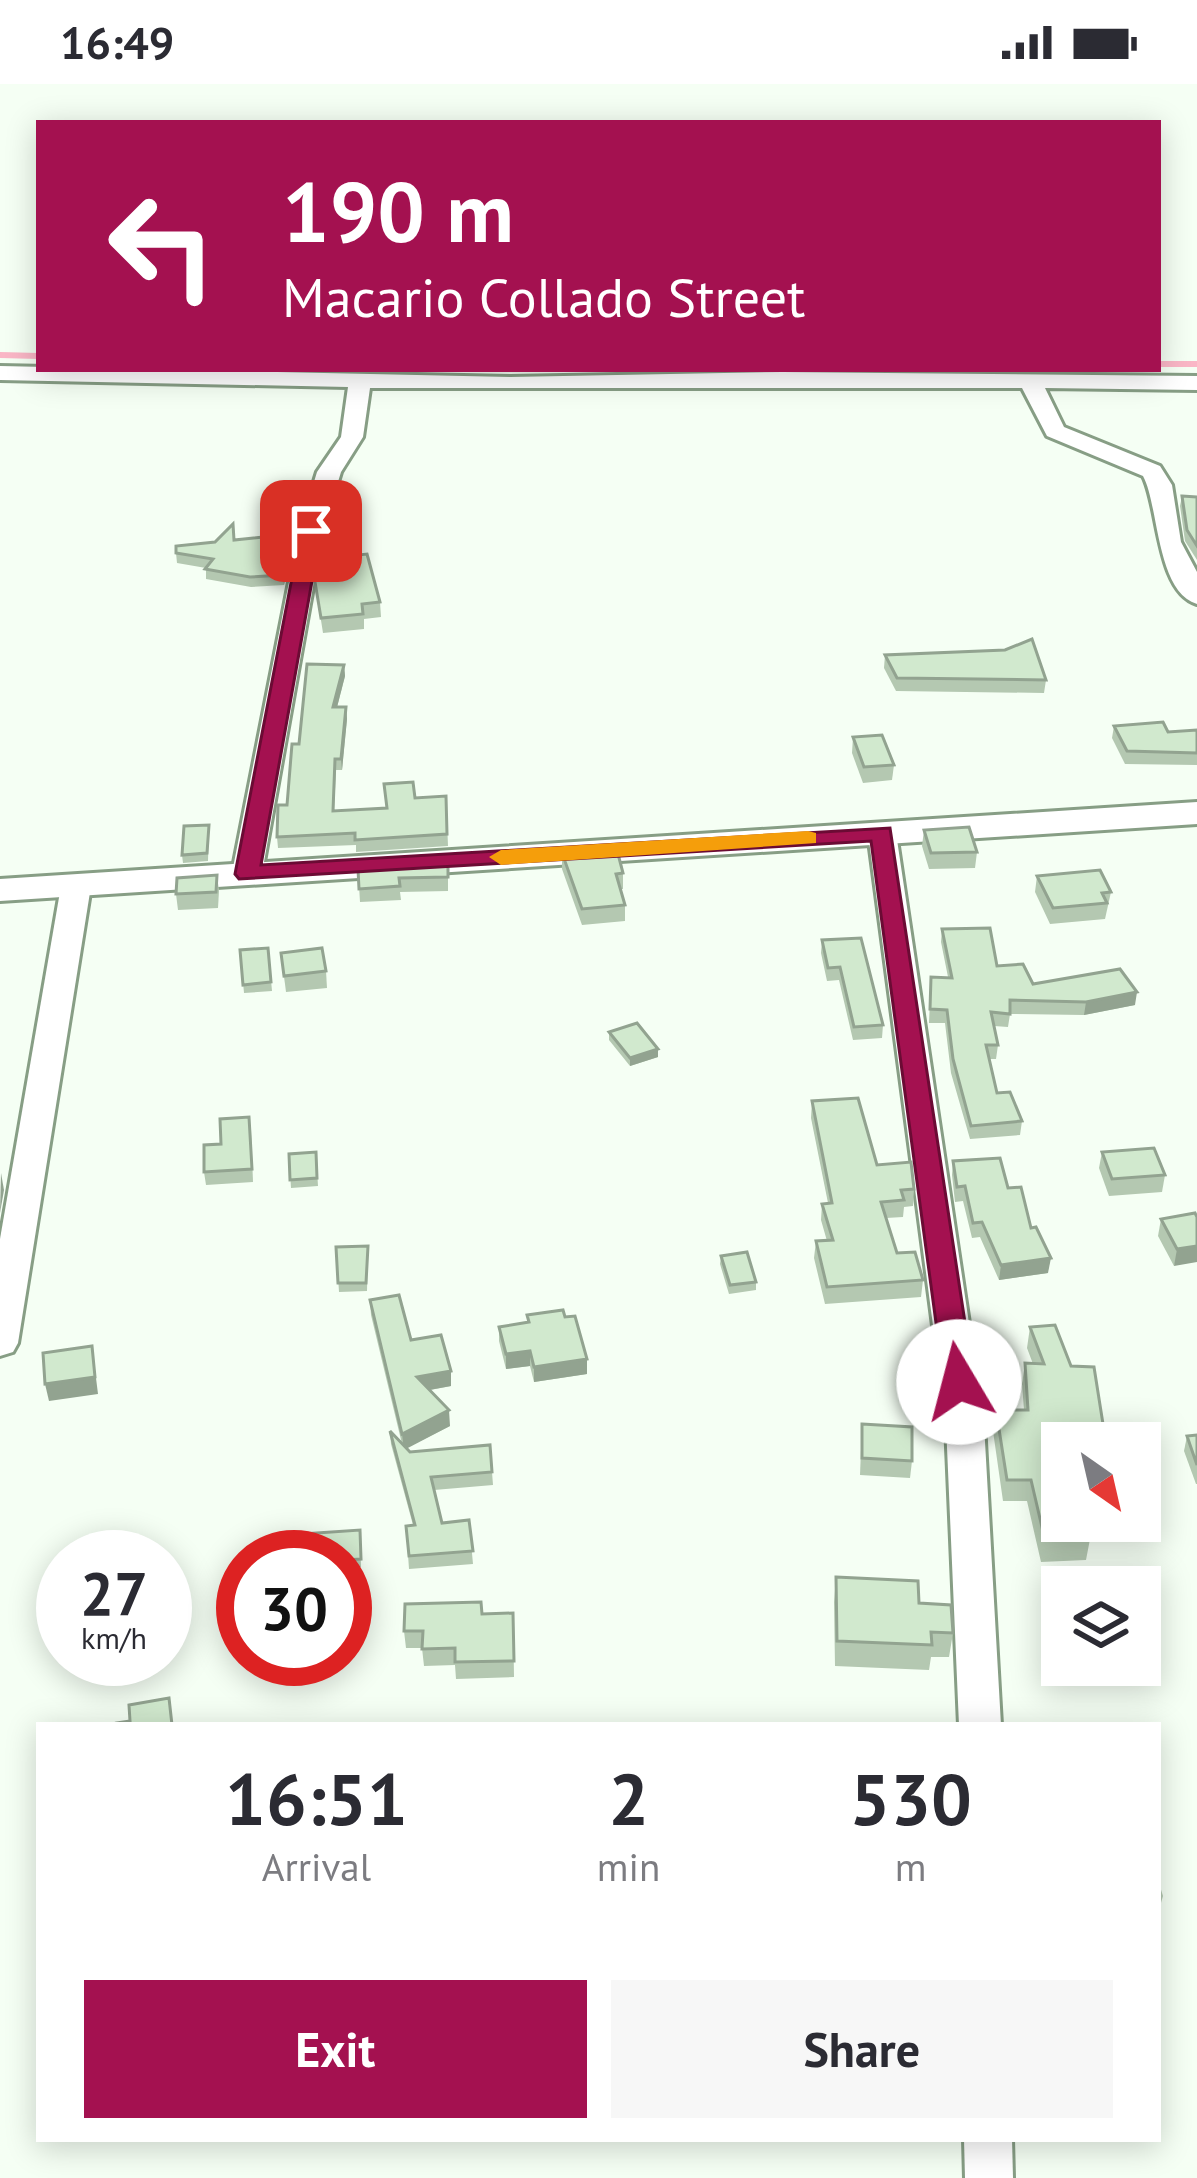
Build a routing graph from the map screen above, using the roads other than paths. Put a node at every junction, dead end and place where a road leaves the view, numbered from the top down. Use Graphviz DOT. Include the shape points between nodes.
graph roads {
  1 [pos="0,373"];
  2 [pos="1030,381"];
  3 [pos="359,382"];
  4 [pos="1197,383"];
  5 [pos="1197,596"];
  6 [pos="1197,813"];
  7 [pos="882,833"];
  8 [pos="247,874"];
  9 [pos="76,886"];
  10 [pos="0,890"];
  11 [pos="0,1343"];
  12 [pos="980,1722"];
  13 [pos="988,2142"];
  14 [pos="989,2178"];
  1 -- 3 [label="street"];
  2 -- 3 [label="street"];
  2 -- 4 [label="street"];
  2 -- 5 [label="street" via="1055,431 1152,471 1169,542"];
  3 -- 8 [label="street" via="352,436 329,472 311,531"];
  6 -- 7 [label="street"];
  7 -- 8 [label="street"];
  7 -- 12 [label="street" via="965,1424"];
  8 -- 9 [label="street"];
  9 -- 10 [label="street"];
  9 -- 11 [label="street"];
  13 -- 14 [label="street"];
}
